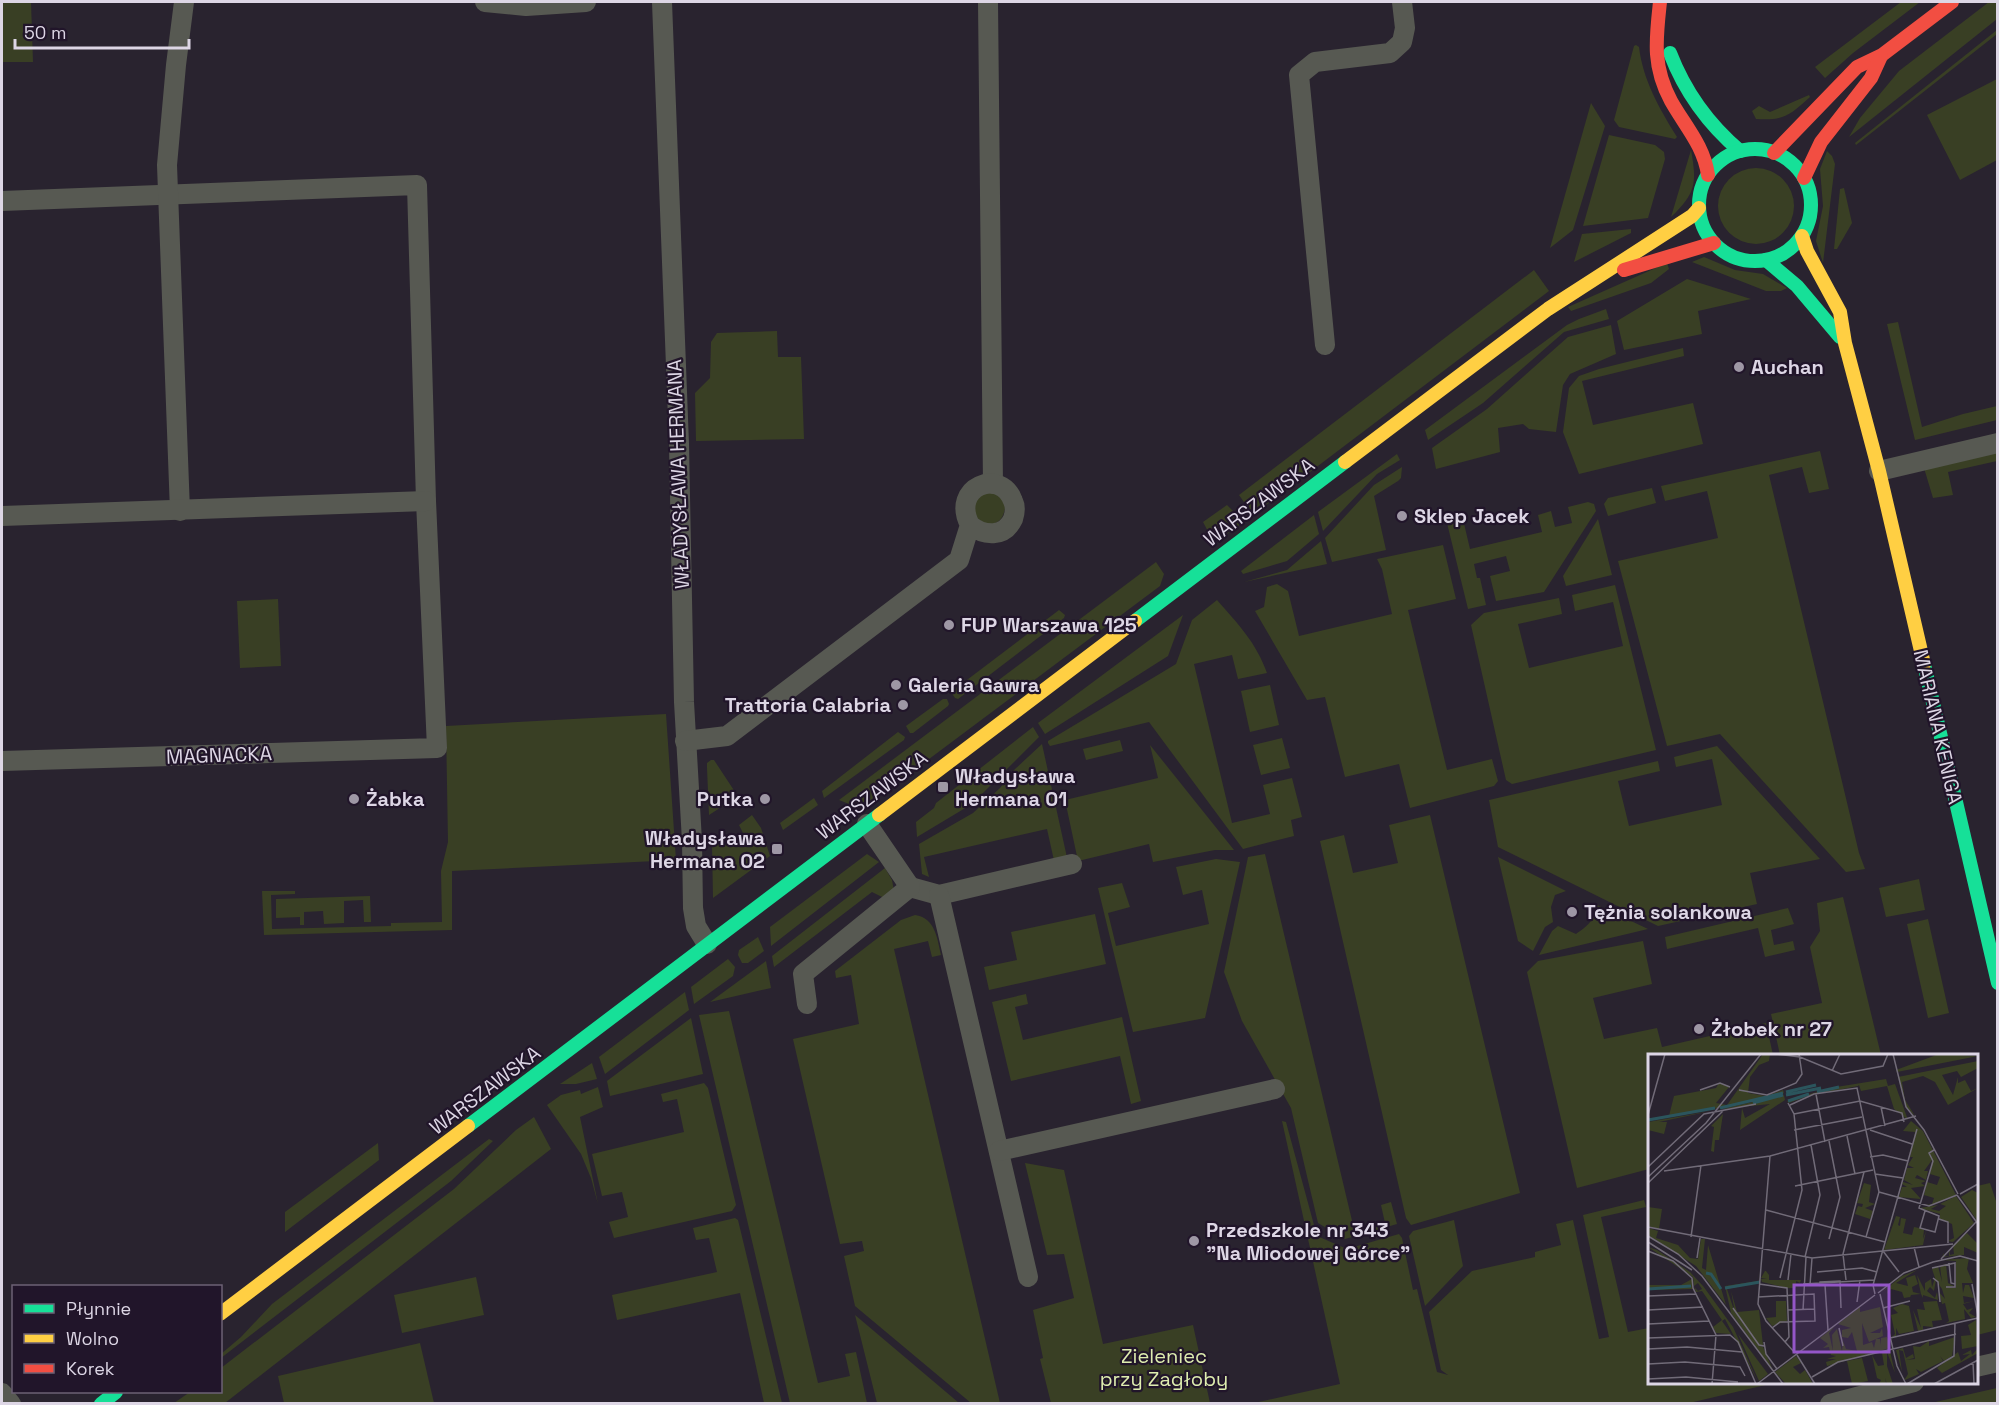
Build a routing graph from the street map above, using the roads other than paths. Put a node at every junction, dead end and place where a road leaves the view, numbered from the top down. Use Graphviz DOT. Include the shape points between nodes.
graph roads {
  1 [pos="184,2"];
  2 [pos="485,2"];
  3 [pos="586,2"];
  4 [pos="662,2"];
  5 [pos="988,2"];
  6 [pos="1402,2"];
  7 [pos="1660,2"];
  8 [pos="1952,2"];
  9 [pos="526,4"];
  10 [pos="1658,31"];
  11 [pos="1882,55"];
  12 [pos="1740,151"];
  13 [pos="1774,153"];
  14 [pos="1708,175"];
  15 [pos="1804,178"];
  16 [pos="168,196"];
  17 [pos="2,201"];
  18 [pos="1699,208"];
  19 [pos="1802,236"];
  20 [pos="1714,243"];
  21 [pos="1766,260"];
  22 [pos="1548,309"];
  23 [pos="1845,343"];
  24 [pos="1325,345"];
  25 [pos="1998,443"];
  26 [pos="1879,471"];
  27 [pos="993,484"];
  28 [pos="426,501"];
  29 [pos="180,511"];
  30 [pos="2,516"];
  31 [pos="970,525"];
  32 [pos="685,741"];
  33 [pos="2,761"];
  34 [pos="867,824"];
  35 [pos="1072,864"];
  36 [pos="910,887"];
  37 [pos="939,895"];
  38 [pos="707,944"];
  39 [pos="1998,983"];
  40 [pos="807,1004"];
  41 [pos="1275,1089"];
  42 [pos="999,1150"];
  43 [pos="1028,1277"];
  44 [pos="222,1312"];
  45 [pos="1998,1362"];
  46 [pos="1978,1367"];
  47 [pos="1910,1384"];
  48 [pos="2,1393"];
  49 [pos="116,1393"];
  50 [pos="11,1404"];
  51 [pos="101,1404"];
  52 [pos="1830,1404"];
  1 -- 16 [label="street" via="167,165"];
  2 -- 9 [label="street"];
  3 -- 9 [label="street"];
  4 -- 32 [label="street, WŁADYSŁAWA HERMANA" via="679,444"];
  5 -- 27 [label="street"];
  6 -- 24 [label="street" via="1402,42 1390,53 1315,62 1299,75"];
  7 -- 10 [label="street"];
  8 -- 11 [label="street"];
  10 -- 12 [label="street" via="1691,95 1715,127"];
  10 -- 14 [label="street" via="1655,50 1664,84 1706,160"];
  11 -- 13 [label="street" via="1857,67"];
  11 -- 15 [label="street" via="1871,78 1821,142"];
  12 -- 13 [label="street"];
  12 -- 14 [label="street" via="1717,164"];
  13 -- 15 [label="street" via="1791,163"];
  14 -- 18 [label="street"];
  15 -- 19 [label="street" via="1811,207"];
  16 -- 17 [label="street"];
  16 -- 28 [label="street" via="417,185"];
  16 -- 29 [label="street"];
  18 -- 20 [label="street" via="1703,227"];
  18 -- 22 [label="street, WARSZAWSKA"];
  19 -- 21 [label="street" via="1780,256"];
  19 -- 23 [label="street, MARIANA KENIGA" via="1840,312"];
  20 -- 21 [label="street" via="1738,258"];
  20 -- 22 [label="street, WARSZAWSKA" via="1630,267"];
  21 -- 23 [label="street, MARIANA KENIGA" via="1797,285"];
  22 -- 34 [label="street, WARSZAWSKA"];
  23 -- 26 [label="street, MARIANA KENIGA"];
  25 -- 26 [label="street"];
  26 -- 39 [label="street, MARIANA KENIGA"];
  27 -- 31 [label="street" via="979,486 968,496 965,506"];
  27 -- 31 [label="street" via="1010,494 1015,515 1005,529 994,534"];
  28 -- 29 [label="street"];
  28 -- 33 [label="street, MAGNACKA" via="437,748"];
  29 -- 30 [label="street"];
  31 -- 32 [label="street" via="959,560 924,587 727,736"];
  32 -- 38 [label="street, WŁADYSŁAWA HERMANA" via="693,908 696,926"];
  34 -- 36 [label="street"];
  34 -- 38 [label="street, WARSZAWSKA"];
  35 -- 37 [label="street"];
  36 -- 37 [label="street"];
  36 -- 40 [label="street" via="803,974"];
  37 -- 42 [label="street"];
  38 -- 44 [label="street, WARSZAWSKA"];
  41 -- 42 [label="street"];
  42 -- 43 [label="street"];
  45 -- 46 [label="street"];
  47 -- 52 [label="street"];
  48 -- 50 [label="street"];
  49 -- 51 [label="street"];
}
